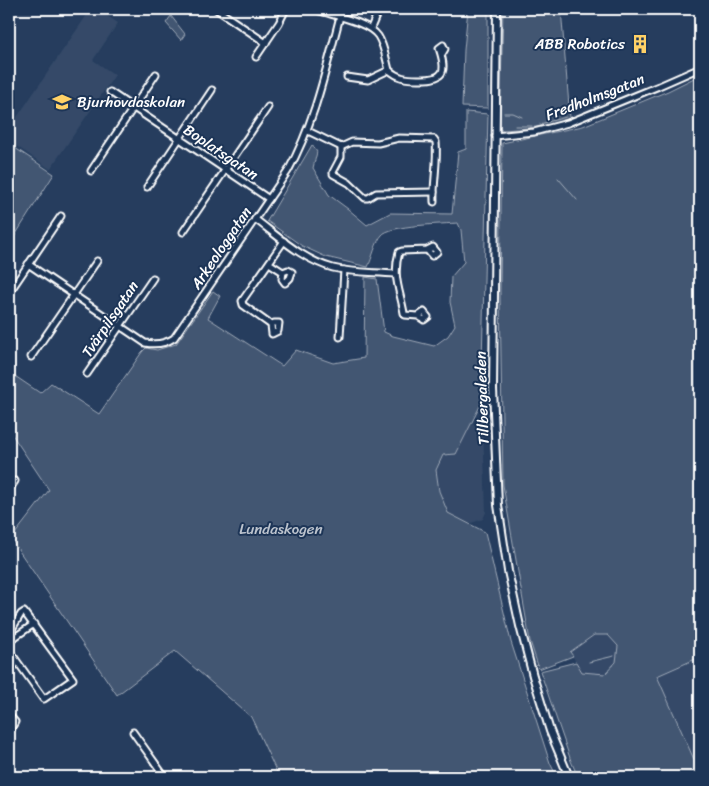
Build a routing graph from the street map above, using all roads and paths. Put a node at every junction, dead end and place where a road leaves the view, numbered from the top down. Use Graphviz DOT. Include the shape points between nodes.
graph roads {
  1 [pos="216,9"];
  2 [pos="286,9"];
  3 [pos="318,9"];
  4 [pos="342,9"];
  5 [pos="379,9"];
  6 [pos="497,9"];
  7 [pos="340,17"];
  8 [pos="372,28"];
  9 [pos="266,43"];
  10 [pos="442,54"];
  11 [pos="256,57"];
  12 [pos="700,68"];
  13 [pos="389,70"];
  14 [pos="156,74"];
  15 [pos="347,77"];
  16 [pos="212,90"];
  17 [pos="110,92"];
  18 [pos="268,107"];
  19 [pos="133,108"];
  20 [pos="308,131"];
  21 [pos="495,136"];
  22 [pos="179,139"];
  23 [pos="341,147"];
  24 [pos="225,170"];
  25 [pos="91,171"];
  26 [pos="147,187"];
  27 [pos="434,192"];
  28 [pos="269,199"];
  29 [pos="434,202"];
  30 [pos="61,216"];
  31 [pos="256,218"];
  32 [pos="183,232"];
  33 [pos="284,241"];
  34 [pos="427,250"];
  35 [pos="97,261"];
  36 [pos="269,263"];
  37 [pos="28,264"];
  38 [pos="344,270"];
  39 [pos="283,272"];
  40 [pos="395,274"];
  41 [pos="152,278"];
  42 [pos="9,292"];
  43 [pos="74,295"];
  44 [pos="418,316"];
  45 [pos="270,325"];
  46 [pos="120,326"];
  47 [pos="340,337"];
  48 [pos="31,357"];
  49 [pos="87,374"];
  50 [pos="15,481"];
  51 [pos="9,490"];
  52 [pos="34,624"];
  53 [pos="9,634"];
  54 [pos="9,641"];
  55 [pos="9,650"];
  56 [pos="9,715"];
  57 [pos="9,732"];
  58 [pos="133,732"];
  59 [pos="165,777"];
  60 [pos="569,777"];
  1 -- 9 [label="street"];
  2 -- 9 [label="street"];
  3 -- 7 [label="street"];
  4 -- 7 [label="street, Arkeologgatan"];
  5 -- 8 [label="street"];
  6 -- 21 [label="main road, Tillbergaleden"];
  7 -- 8 [label="street"];
  7 -- 20 [label="street, Arkeologgatan"];
  8 -- 13 [label="street" via="379,38"];
  9 -- 11 [label="street"];
  10 -- 13 [label="street" via="442,74 433,80 403,79"];
  12 -- 21 [label="street, Fredholmsgatan" via="568,123"];
  13 -- 15 [label="street" via="368,80"];
  14 -- 19 [label="street"];
  16 -- 22 [label="street"];
  17 -- 19 [label="street, Boplatsgatan"];
  18 -- 24 [label="street"];
  19 -- 22 [label="street, Boplatsgatan"];
  19 -- 25 [label="street"];
  20 -- 23 [label="street"];
  20 -- 28 [label="street, Arkeologgatan" via="288,171"];
  21 -- 60 [label="main road, Tillbergaleden" via="493,389 498,505 508,571 533,676"];
  22 -- 24 [label="street, Boplatsgatan"];
  22 -- 26 [label="street"];
  23 -- 27 [label="street" via="341,157 333,172 365,198 376,193"];
  23 -- 27 [label="street" via="352,142 434,139 437,146"];
  24 -- 28 [label="street, Boplatsgatan"];
  24 -- 32 [label="street"];
  27 -- 29 [label="street"];
  28 -- 31 [label="street, Arkeologgatan"];
  30 -- 37 [label="street"];
  31 -- 33 [label="street"];
  31 -- 46 [label="street, Arkeologgatan" via="174,338 150,344"];
  33 -- 36 [label="street"];
  33 -- 38 [label="street" via="316,262"];
  34 -- 40 [label="street" via="399,252"];
  35 -- 43 [label="street"];
  36 -- 39 [label="street"];
  36 -- 45 [label="street" via="242,301 243,306"];
  37 -- 42 [label="street"];
  37 -- 43 [label="street, Arkeologgatan"];
  38 -- 40 [label="street"];
  38 -- 47 [label="street"];
  40 -- 44 [label="street" via="405,315"];
  41 -- 46 [label="street, Tvärpilsgatan"];
  43 -- 46 [label="street, Arkeologgatan"];
  43 -- 48 [label="street"];
  46 -- 49 [label="street, Tvärpilsgatan"];
  50 -- 51 [label="street"];
  52 -- 53 [label="street" via="24,612"];
  52 -- 54 [label="street"];
  52 -- 55 [label="street" via="73,679 44,699"];
  56 -- 57 [label="street" via="15,722"];
  58 -- 59 [label="street"];
}
